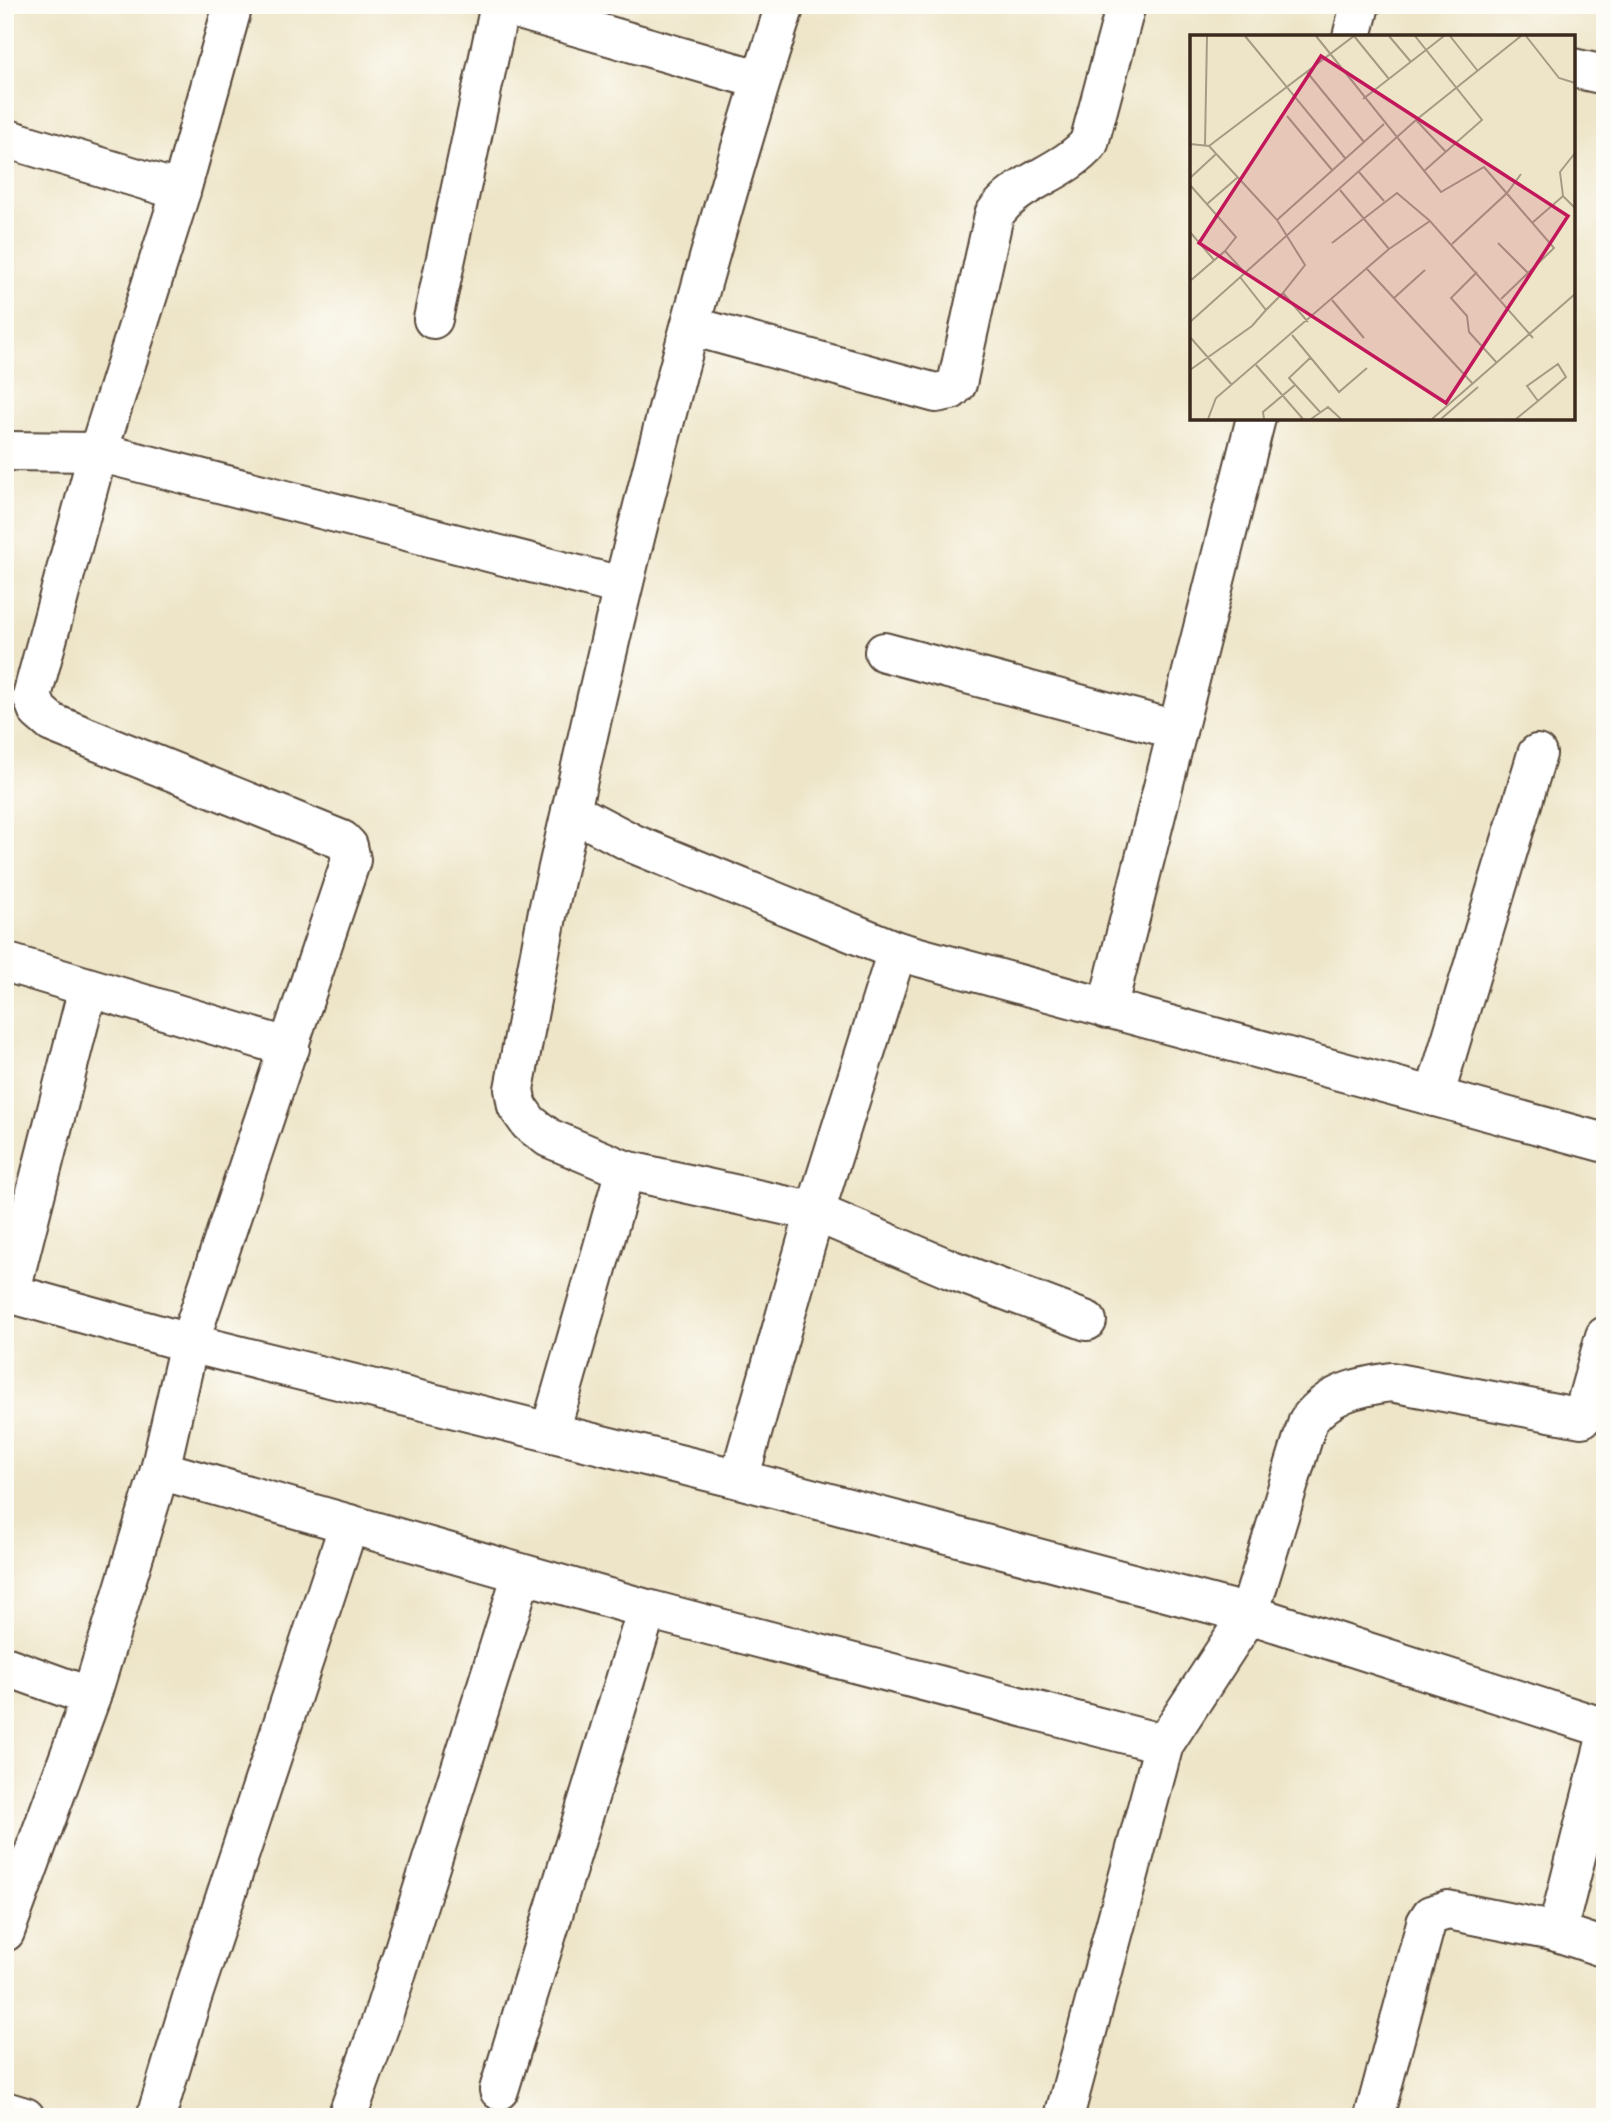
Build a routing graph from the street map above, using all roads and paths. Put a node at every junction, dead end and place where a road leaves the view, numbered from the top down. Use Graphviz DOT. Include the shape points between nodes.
graph roads {
  1 [pos="233,5"];
  2 [pos="501,5"];
  3 [pos="785,5"];
  4 [pos="1126,5"];
  5 [pos="1360,5"];
  6 [pos="1352,35"];
  7 [pos="1575,68"];
  8 [pos="1605,75"];
  9 [pos="761,80"];
  10 [pos="5,138"];
  11 [pos="181,191"];
  12 [pos="433,319"];
  13 [pos="691,326"];
  14 [pos="1255,420"];
  15 [pos="5,451"];
  16 [pos="98,452"];
  17 [pos="621,586"];
  18 [pos="884,652"];
  19 [pos="1177,730"];
  20 [pos="1537,754"];
  21 [pos="571,811"];
  22 [pos="897,951"];
  23 [pos="5,962"];
  24 [pos="88,988"];
  25 [pos="1107,1009"];
  26 [pos="290,1048"];
  27 [pos="1434,1097"];
  28 [pos="1605,1143"];
  29 [pos="625,1170"];
  30 [pos="815,1212"];
  31 [pos="8,1293"];
  32 [pos="1087,1321"];
  33 [pos="1605,1336"];
  34 [pos="189,1343"];
  35 [pos="1593,1421"];
  36 [pos="550,1432"];
  37 [pos="160,1470"];
  38 [pos="739,1479"];
  39 [pos="349,1524"];
  40 [pos="522,1574"];
  41 [pos="647,1609"];
  42 [pos="1249,1614"];
  43 [pos="5,1666"];
  44 [pos="91,1697"];
  45 [pos="1605,1728"];
  46 [pos="1605,1742"];
  47 [pos="1164,1744"];
  48 [pos="5,1932"];
  49 [pos="1556,1932"];
  50 [pos="1605,1948"];
  51 [pos="499,2090"];
  52 [pos="5,2111"];
  53 [pos="25,2117"];
  54 [pos="156,2117"];
  55 [pos="347,2117"];
  56 [pos="1064,2117"];
  57 [pos="1374,2117"];
  1 -- 11 [label="street"];
  2 -- 9 [label="street"];
  2 -- 12 [label="street"];
  3 -- 9 [label="street"];
  4 -- 13 [label="street" via="1089,143 1073,161 1012,196 994,215 957,384 951,390 936,393"];
  5 -- 6 [label="street"];
  7 -- 8 [label="street"];
  9 -- 13 [label="street"];
  10 -- 11 [label="street"];
  11 -- 16 [label="street"];
  13 -- 17 [label="street"];
  14 -- 19 [label="street"];
  15 -- 16 [label="street"];
  16 -- 17 [label="street"];
  16 -- 26 [label="street" via="33,696 38,711 52,723 348,846 351,860"];
  17 -- 21 [label="street"];
  18 -- 19 [label="street"];
  19 -- 25 [label="street"];
  20 -- 27 [label="street"];
  21 -- 22 [label="street" via="635,844"];
  21 -- 29 [label="street" via="514,1089 517,1106 529,1123 549,1138"];
  22 -- 25 [label="street"];
  22 -- 30 [label="street"];
  23 -- 24 [label="street"];
  24 -- 26 [label="street"];
  24 -- 31 [label="street"];
  25 -- 27 [label="street"];
  26 -- 34 [label="street"];
  27 -- 28 [label="street"];
  29 -- 30 [label="street"];
  29 -- 36 [label="street"];
  30 -- 32 [label="street"];
  30 -- 38 [label="street"];
  31 -- 34 [label="street"];
  33 -- 35 [label="street"];
  34 -- 36 [label="street"];
  34 -- 37 [label="street"];
  35 -- 42 [label="street" via="1391,1382 1328,1398 1308,1421"];
  36 -- 38 [label="street"];
  37 -- 39 [label="street"];
  37 -- 44 [label="street"];
  38 -- 42 [label="street"];
  39 -- 40 [label="street"];
  39 -- 54 [label="street"];
  40 -- 41 [label="street"];
  40 -- 55 [label="street"];
  41 -- 47 [label="street"];
  41 -- 51 [label="street"];
  42 -- 45 [label="street"];
  42 -- 47 [label="street"];
  43 -- 44 [label="street"];
  44 -- 48 [label="street"];
  46 -- 49 [label="street"];
  47 -- 56 [label="street"];
  49 -- 50 [label="street"];
  49 -- 57 [label="street" via="1448,1910 1431,1915"];
  52 -- 53 [label="street"];
}
